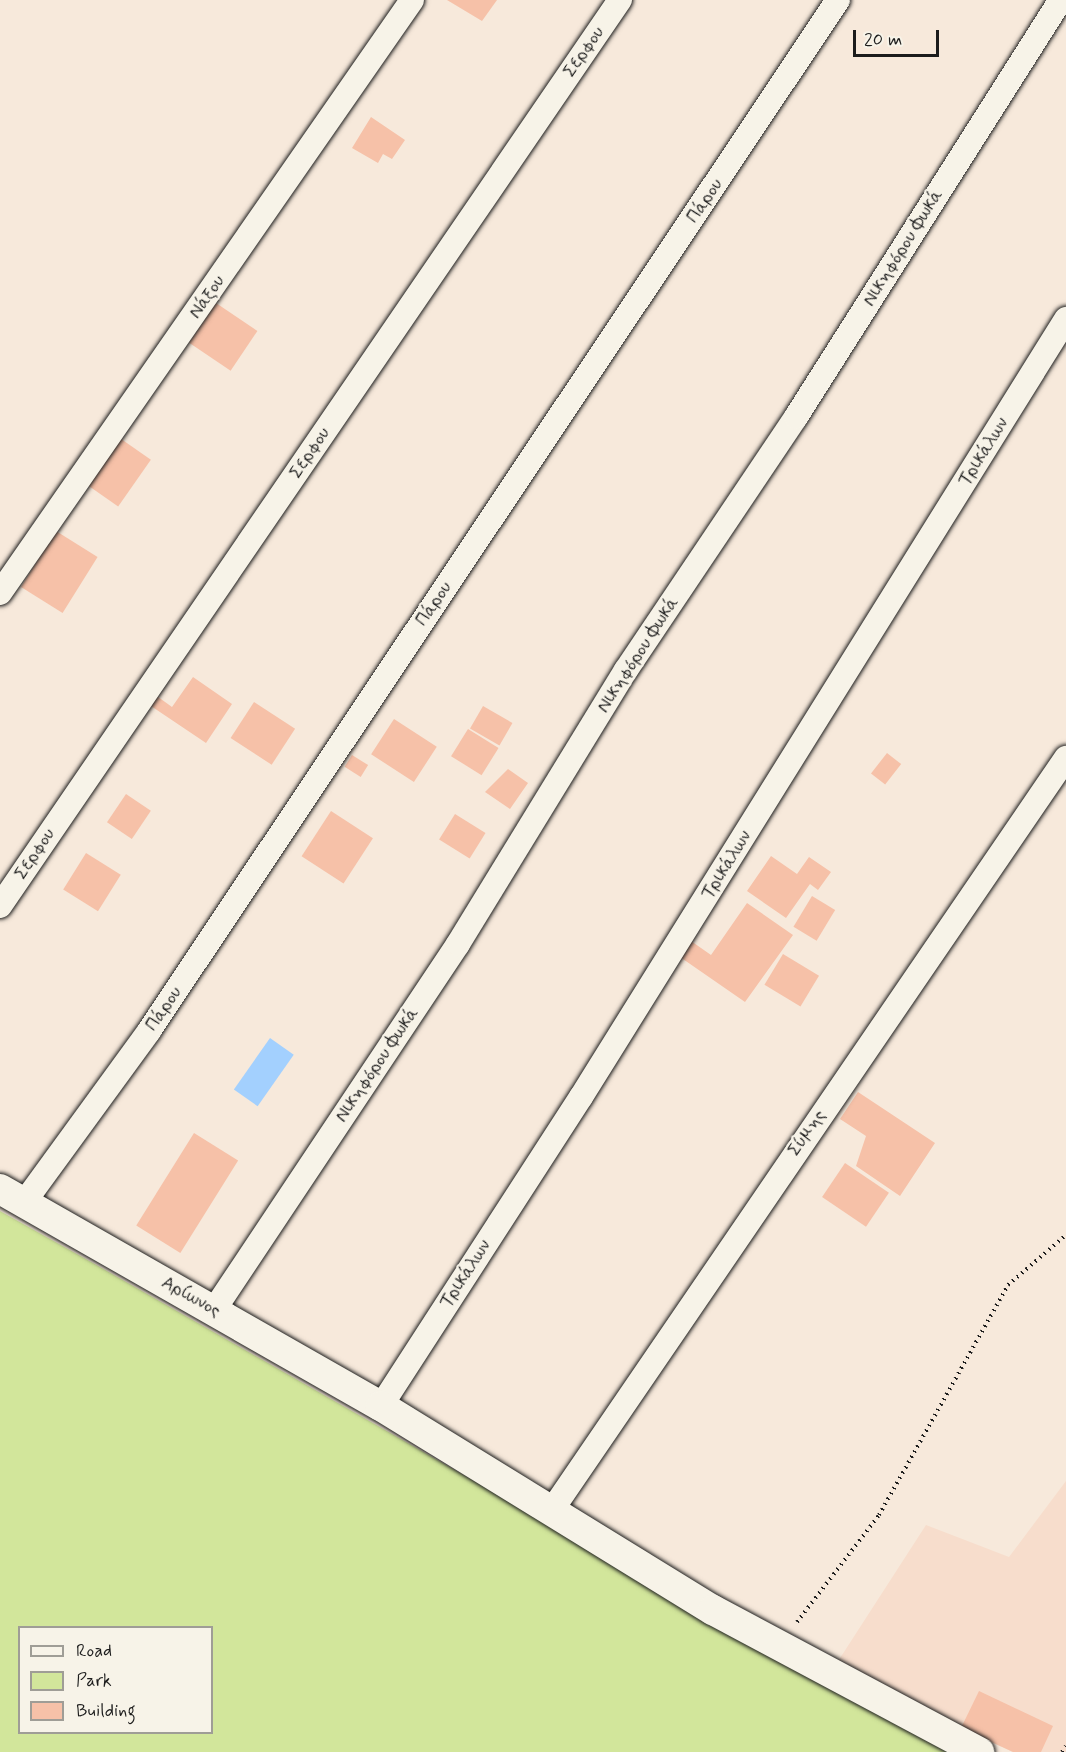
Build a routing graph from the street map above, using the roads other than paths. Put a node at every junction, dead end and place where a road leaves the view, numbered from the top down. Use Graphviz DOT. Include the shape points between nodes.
graph roads {
  1 [pos="411,0"];
  2 [pos="620,0"];
  3 [pos="838,0"];
  4 [pos="1061,0"];
  5 [pos="1066,319"];
  6 [pos="0,593"];
  7 [pos="1066,758"];
  8 [pos="0,906"];
  9 [pos="12,1197"];
  10 [pos="214,1310"];
  11 [pos="381,1406"];
  12 [pos="552,1510"];
  13 [pos="978,1752"];
  1 -- 6 [label="street, Νάξου"];
  2 -- 8 [label="street, Σερφου"];
  3 -- 9 [label="street, Πάρου" via="163,1011"];
  4 -- 10 [label="street, Νικηφόρου Φωκά" via="796,417 626,670 458,944"];
  5 -- 11 [label="street, Τρικάλων" via="613,1047"];
  7 -- 12 [label="street, Σύμης"];
  9 -- 10 [label="street, Αρίωνος"];
  10 -- 11 [label="street, Αρίωνος"];
  11 -- 12 [label="street, Αρίωνος"];
  12 -- 13 [label="street, Αρίωνος" via="778,1647"];
}
